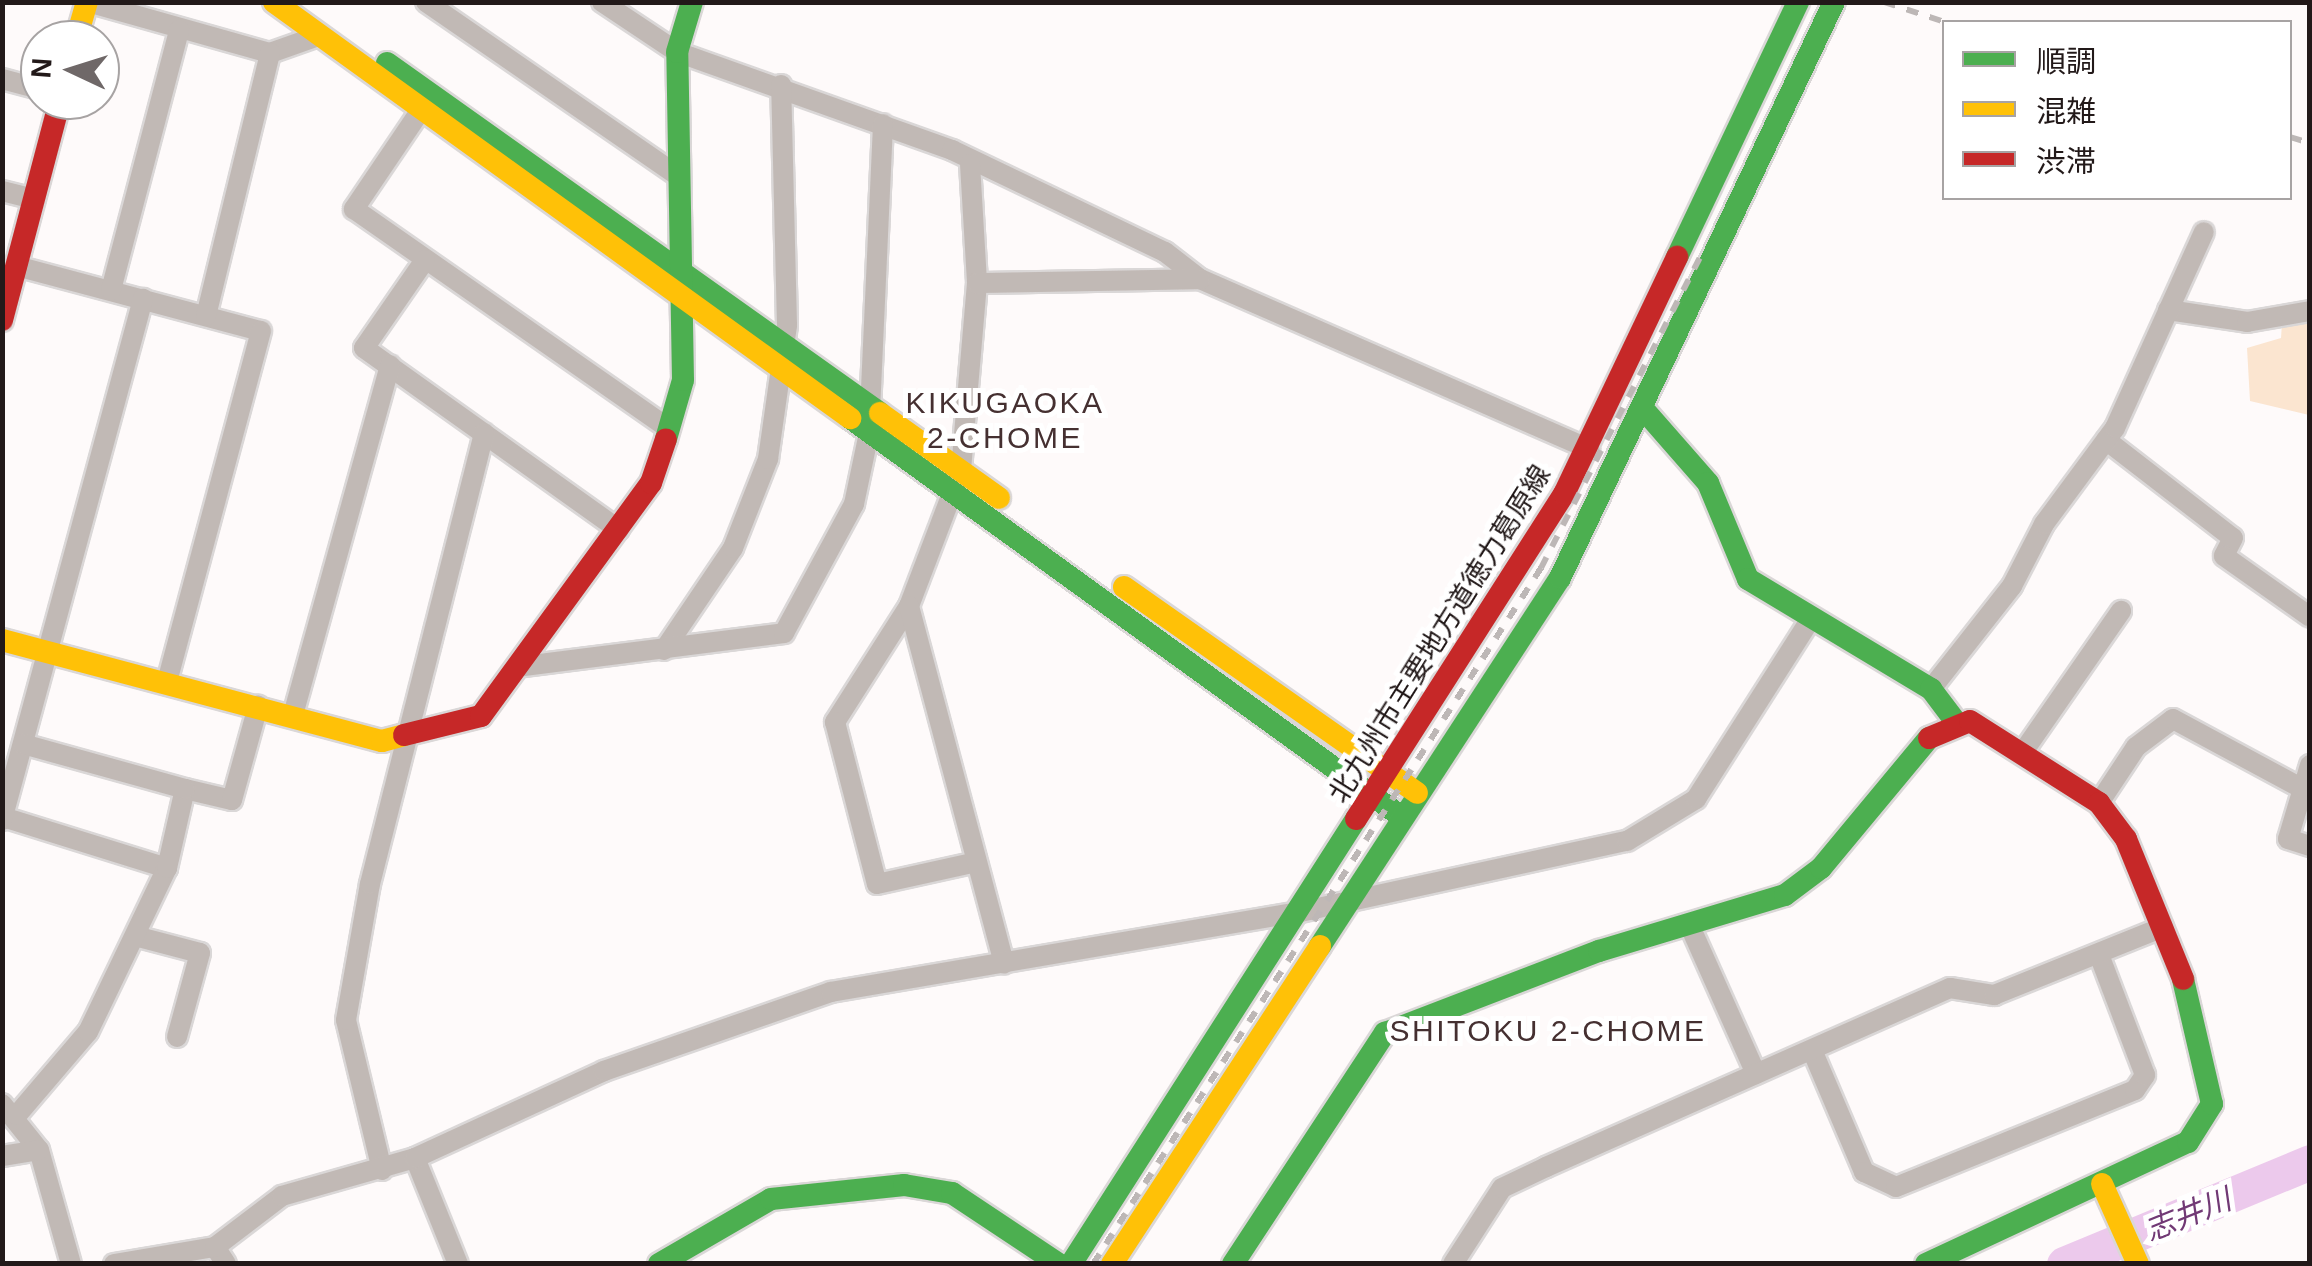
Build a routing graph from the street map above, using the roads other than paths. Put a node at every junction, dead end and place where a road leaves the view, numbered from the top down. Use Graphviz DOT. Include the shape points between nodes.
graph roads {
  1 [pos="87,2"];
  2 [pos="274,2"];
  3 [pos="305,2"];
  4 [pos="426,2"];
  5 [pos="602,2"];
  6 [pos="692,2"];
  7 [pos="1798,2"];
  8 [pos="1834,2"];
  9 [pos="178,30"];
  10 [pos="318,36"];
  11 [pos="676,52"];
  12 [pos="270,53"];
  13 [pos="780,85"];
  14 [pos="421,110"];
  15 [pos="55,120"];
  16 [pos="883,124"];
  17 [pos="970,164"];
  18 [pos="678,176"];
  19 [pos="2,191"];
  20 [pos="34,199"];
  21 [pos="2204,232"];
  22 [pos="425,260"];
  23 [pos="16,266"];
  24 [pos="683,276"];
  25 [pos="1200,279"];
  26 [pos="977,282"];
  27 [pos="110,290"];
  28 [pos="142,300"];
  29 [pos="686,300"];
  30 [pos="2168,310"];
  31 [pos="2310,311"];
  32 [pos="206,316"];
  33 [pos="2,320"];
  34 [pos="783,353"];
  35 [pos="390,365"];
  36 [pos="1645,411"];
  37 [pos="871,421"];
  38 [pos="669,429"];
  39 [pos="484,433"];
  40 [pos="2106,440"];
  41 [pos="1589,448"];
  42 [pos="958,480"];
  43 [pos="619,530"];
  44 [pos="909,606"];
  45 [pos="2122,611"];
  46 [pos="2310,617"];
  47 [pos="1808,623"];
  48 [pos="2,640"];
  49 [pos="664,650"];
  50 [pos="48,651"];
  51 [pos="524,666"];
  52 [pos="167,682"];
  53 [pos="1931,688"];
  54 [pos="258,706"];
  55 [pos="293,715"];
  56 [pos="1955,722"];
  57 [pos="410,741"];
  58 [pos="23,744"];
  59 [pos="2024,752"];
  60 [pos="2310,765"];
  61 [pos="1388,770"];
  62 [pos="2301,788"];
  63 [pos="186,789"];
  64 [pos="1417,793"];
  65 [pos="1374,797"];
  66 [pos="2099,803"];
  67 [pos="1402,817"];
  68 [pos="3,819"];
  69 [pos="2310,846"];
  70 [pos="976,862"];
  71 [pos="167,868"];
  72 [pos="1356,896"];
  73 [pos="1300,912"];
  74 [pos="1690,924"];
  75 [pos="2163,928"];
  76 [pos="135,936"];
  77 [pos="2100,957"];
  78 [pos="1004,964"];
  79 [pos="177,1037"];
  80 [pos="1812,1050"];
  81 [pos="1756,1074"];
  82 [pos="10,1110"];
  83 [pos="39,1150"];
  84 [pos="2,1156"];
  85 [pos="415,1158"];
  86 [pos="382,1170"];
  87 [pos="2102,1184"];
  88 [pos="220,1255"];
  89 [pos="71,1264"];
  90 [pos="114,1264"];
  91 [pos="458,1264"];
  92 [pos="659,1264"];
  93 [pos="1060,1264"];
  94 [pos="1071,1264"];
  95 [pos="1112,1264"];
  96 [pos="1232,1264"];
  97 [pos="1453,1264"];
  98 [pos="1926,1264"];
  99 [pos="2138,1264"];
  1 -- 9 [label="street"];
  2 -- 10 [label="street"];
  3 -- 24 [label="street"];
  4 -- 18 [label="street"];
  5 -- 11 [label="street"];
  6 -- 11 [label="street"];
  7 -- 41 [label="street, 北九州市主要地方道徳力葛原線"];
  8 -- 36 [label="street"];
  9 -- 12 [label="street"];
  9 -- 27 [label="street"];
  10 -- 12 [label="street"];
  10 -- 14 [label="street"];
  11 -- 13 [label="street"];
  11 -- 18 [label="street"];
  12 -- 32 [label="street"];
  13 -- 16 [label="street"];
  13 -- 34 [label="street"];
  14 -- 22 [label="street" via="354,209"];
  14 -- 29 [label="street"];
  15 -- 20 [label="street"];
  16 -- 17 [label="street"];
  16 -- 37 [label="street"];
  17 -- 25 [label="street" via="1166,252"];
  17 -- 26 [label="street"];
  18 -- 24 [label="street"];
  19 -- 20 [label="street"];
  20 -- 23 [label="street"];
  21 -- 30 [label="street"];
  22 -- 35 [label="street" via="364,348"];
  22 -- 38 [label="street"];
  23 -- 27 [label="street"];
  23 -- 33 [label="street"];
  24 -- 29 [label="street"];
  24 -- 34 [label="street"];
  25 -- 26 [label="street"];
  25 -- 41 [label="street"];
  26 -- 42 [label="street"];
  27 -- 28 [label="street"];
  28 -- 32 [label="street"];
  28 -- 50 [label="street"];
  29 -- 34 [label="street"];
  29 -- 38 [label="street"];
  30 -- 31 [label="street" via="2246,322"];
  30 -- 40 [label="street"];
  32 -- 52 [label="street" via="260,331"];
  34 -- 37 [label="street"];
  34 -- 49 [label="street" via="751,507"];
  35 -- 39 [label="street"];
  35 -- 55 [label="street"];
  36 -- 47 [label="street" via="1708,483 1748,579"];
  36 -- 64 [label="street" via="1560,578"];
  37 -- 42 [label="street"];
  37 -- 49 [label="street" via="854,504 784,633"];
  38 -- 43 [label="street" via="651,483"];
  39 -- 43 [label="street"];
  39 -- 57 [label="street"];
  40 -- 46 [label="street" via="2233,538 2224,556"];
  40 -- 53 [label="street" via="2044,524 2012,586"];
  41 -- 61 [label="street, 北九州市主要地方道徳力葛原線"];
  42 -- 44 [label="street"];
  42 -- 61 [label="street"];
  42 -- 65 [label="street"];
  43 -- 51 [label="street"];
  44 -- 70 [label="street"];
  44 -- 70 [label="street" via="835,722 868,874 886,884"];
  45 -- 59 [label="street"];
  47 -- 53 [label="street"];
  47 -- 72 [label="street" via="1708,783 1671,820 1569,856"];
  48 -- 50 [label="street"];
  49 -- 51 [label="street"];
  50 -- 52 [label="street"];
  50 -- 58 [label="street"];
  51 -- 57 [label="street" via="481,716"];
  52 -- 54 [label="street"];
  53 -- 56 [label="street"];
  54 -- 55 [label="street"];
  54 -- 63 [label="street" via="232,800"];
  55 -- 57 [label="street"];
  56 -- 59 [label="street" via="1970,721"];
  56 -- 74 [label="street" via="1933,734 1804,883"];
  57 -- 86 [label="street" via="346,1020"];
  58 -- 63 [label="street"];
  58 -- 68 [label="street"];
  59 -- 66 [label="street"];
  60 -- 62 [label="street"];
  61 -- 64 [label="street"];
  61 -- 65 [label="street, 北九州市主要地方道徳力葛原線"];
  62 -- 66 [label="street" via="2173,719 2136,747"];
  62 -- 69 [label="street" via="2288,839"];
  63 -- 71 [label="street"];
  64 -- 67 [label="street"];
  65 -- 67 [label="street"];
  65 -- 73 [label="street, 北九州市主要地方道徳力葛原線"];
  66 -- 75 [label="street" via="2126,839"];
  67 -- 72 [label="street"];
  68 -- 71 [label="street"];
  70 -- 78 [label="street"];
  71 -- 76 [label="street"];
  72 -- 73 [label="street"];
  72 -- 95 [label="street"];
  73 -- 78 [label="street"];
  73 -- 94 [label="street, 北九州市主要地方道徳力葛原線"];
  74 -- 81 [label="street"];
  74 -- 96 [label="street" via="1386,1033"];
  75 -- 77 [label="street"];
  75 -- 87 [label="street" via="2200,1039 2210,1119 2188,1142"];
  76 -- 79 [label="street" via="200,953"];
  76 -- 82 [label="street" via="88,1032"];
  77 -- 80 [label="street" via="1994,995 1950,988"];
  77 -- 80 [label="street" via="2145,1075 2135,1090 1896,1187 1864,1172"];
  78 -- 85 [label="street" via="831,992 604,1071"];
  80 -- 81 [label="street"];
  81 -- 97 [label="street" via="1502,1188"];
  82 -- 83 [label="street"];
  83 -- 84 [label="street"];
  83 -- 89 [label="street"];
  85 -- 86 [label="street"];
  85 -- 91 [label="street"];
  86 -- 88 [label="street" via="282,1196"];
  87 -- 98 [label="street"];
  87 -- 99 [label="street"];
  88 -- 90 [label="street"];
  92 -- 93 [label="street" via="771,1199 904,1185 952,1193"];
}
